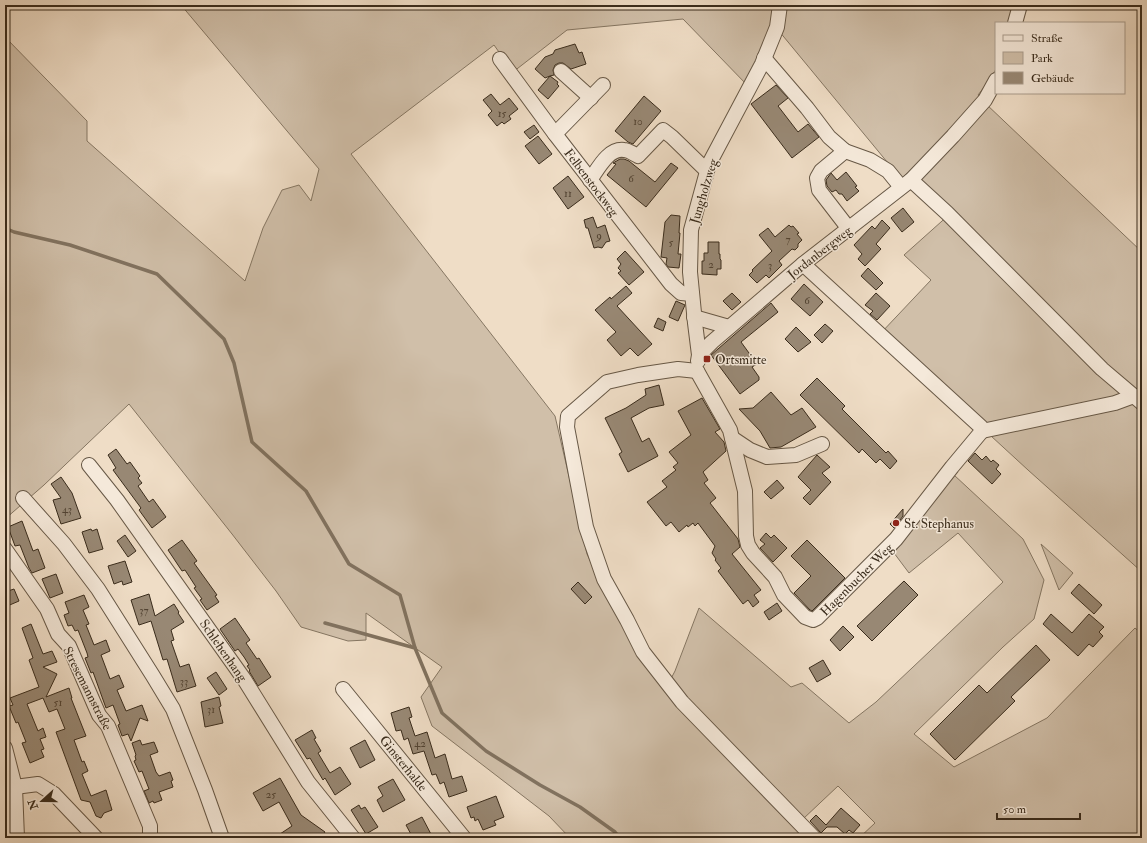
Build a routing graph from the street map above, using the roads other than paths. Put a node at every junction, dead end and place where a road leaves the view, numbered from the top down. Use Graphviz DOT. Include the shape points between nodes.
graph roads {
  1 [pos="780,5"];
  2 [pos="1020,5"];
  3 [pos="1015,22"];
  4 [pos="764,58"];
  5 [pos="500,59"];
  6 [pos="561,71"];
  7 [pos="995,82"];
  8 [pos="603,85"];
  9 [pos="591,98"];
  10 [pos="555,134"];
  11 [pos="845,151"];
  12 [pos="707,171"];
  13 [pos="590,180"];
  14 [pos="906,183"];
  15 [pos="848,229"];
  16 [pos="803,264"];
  17 [pos="692,294"];
  18 [pos="694,317"];
  19 [pos="729,327"];
  20 [pos="699,355"];
  21 [pos="697,370"];
  22 [pos="1138,399"];
  23 [pos="982,431"];
  24 [pos="732,438"];
  25 [pos="822,444"];
  26 [pos="89,465"];
  27 [pos="23,498"];
  28 [pos="5,549"];
  29 [pos="344,689"];
  30 [pos="5,748"];
  31 [pos="15,787"];
  32 [pos="17,838"];
  33 [pos="96,838"];
  34 [pos="150,838"];
  35 [pos="222,838"];
  36 [pos="353,838"];
  37 [pos="464,838"];
  38 [pos="814,838"];
  1 -- 4 [label="street, Jungholzweg" via="777,27"];
  2 -- 3 [label="street"];
  4 -- 11 [label="street" via="808,108 829,137"];
  4 -- 12 [label="street, Jungholzweg"];
  5 -- 10 [label="street, Felbenstockweg"];
  6 -- 9 [label="street"];
  7 -- 14 [label="street, Jordanbergweg" via="985,100"];
  8 -- 9 [label="street"];
  9 -- 10 [label="street"];
  10 -- 13 [label="street, Felbenstockweg"];
  11 -- 14 [label="street" via="870,160"];
  11 -- 15 [label="street" via="816,178 819,190"];
  12 -- 13 [label="street" via="663,130 638,156 623,150 611,153"];
  12 -- 17 [label="street, Jungholzweg" via="691,230"];
  13 -- 17 [label="street, Felbenstockweg" via="671,284 681,293"];
  14 -- 15 [label="street, Jordanbergweg"];
  14 -- 22 [label="street" via="947,213 1102,369"];
  15 -- 16 [label="street, Jordanbergweg"];
  16 -- 19 [label="street, Jordanbergweg"];
  16 -- 23 [label="street" via="981,427"];
  17 -- 18 [label="street, Jungholzweg"];
  18 -- 19 [label="street"];
  18 -- 20 [label="street, Jungholzweg"];
  19 -- 20 [label="street, Jordanbergweg"];
  20 -- 21 [label="street, Jungholzweg"];
  21 -- 24 [label="street, Hagenbucher Weg"];
  21 -- 38 [label="street" via="678,369 607,382 568,416 567,427 586,527 604,579 643,652 682,702"];
  22 -- 23 [label="street"];
  23 -- 24 [label="street, Hagenbucher Weg" via="896,539 813,620 805,617 784,595 775,577 748,545 744,491"];
  24 -- 25 [label="street" via="767,457 796,455"];
  26 -- 36 [label="street, Schlehenhang" via="244,679 308,782"];
  27 -- 35 [label="street" via="64,544 98,589 173,709"];
  28 -- 34 [label="street, Stresemannstraße" via="47,609 58,634 69,646 99,715 108,726 141,803 150,826"];
  29 -- 37 [label="street, Ginsterhalde"];
  30 -- 31 [label="street"];
  31 -- 32 [label="street"];
  31 -- 33 [label="street" via="38,784 54,794"];
}
